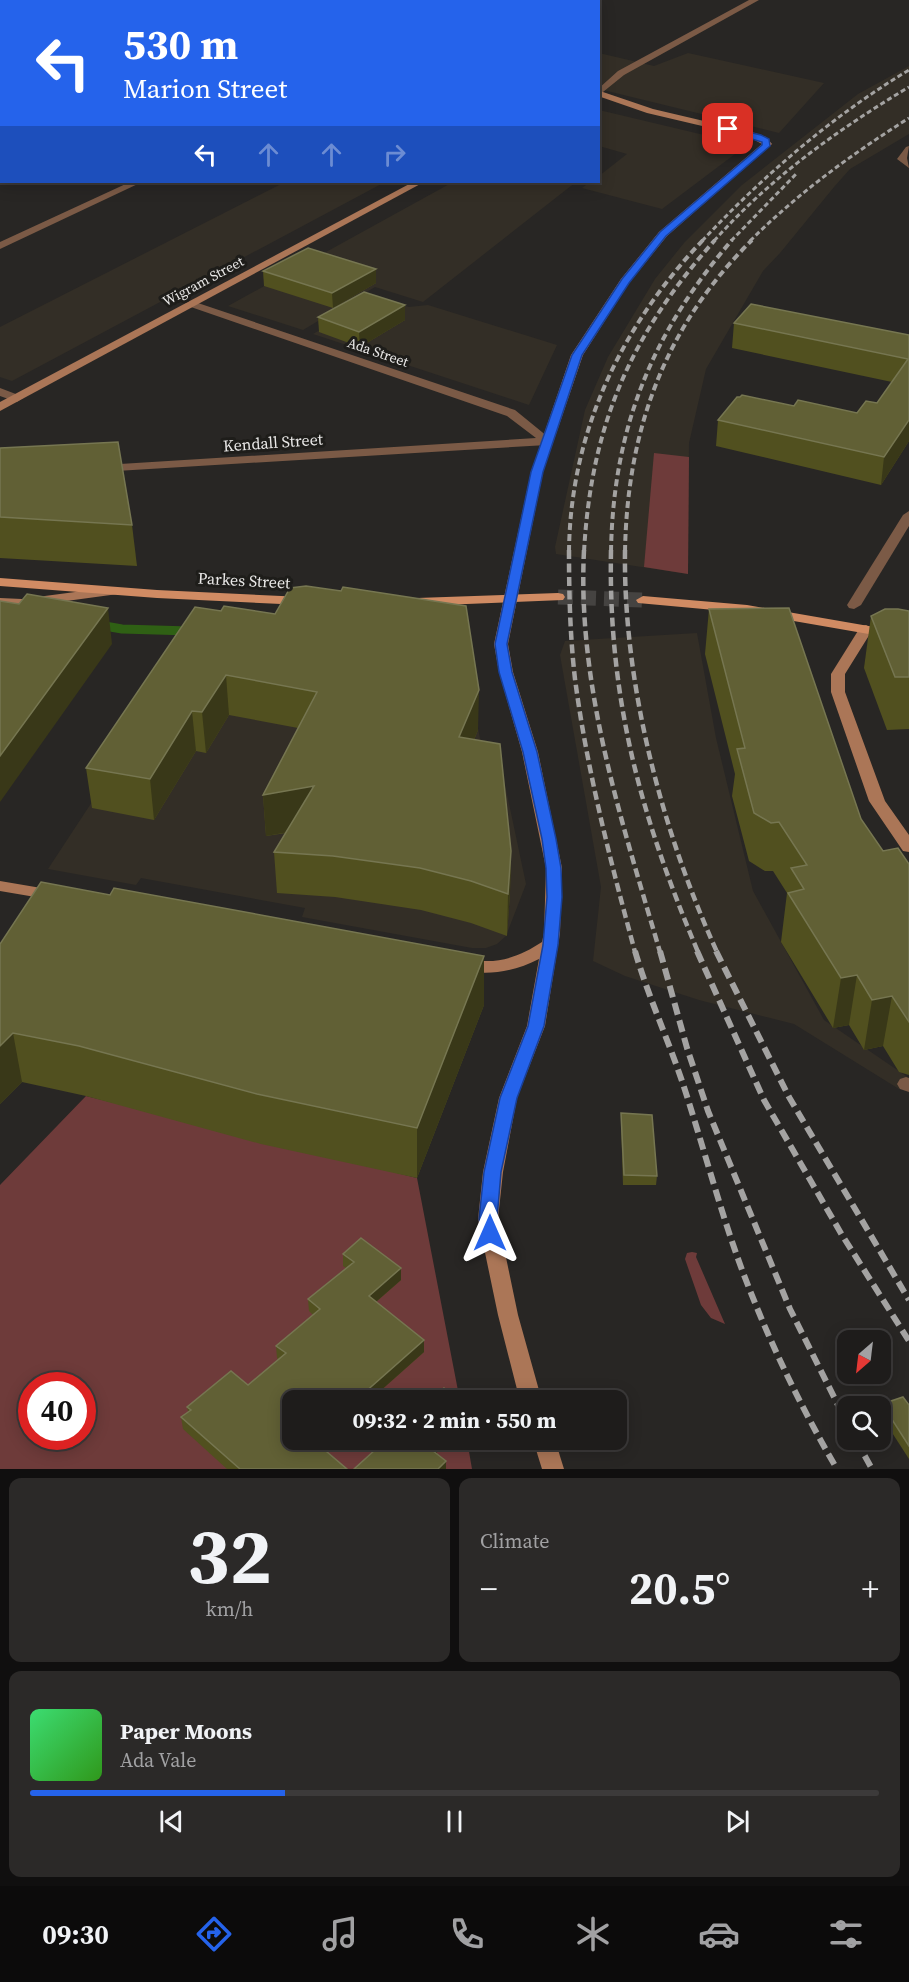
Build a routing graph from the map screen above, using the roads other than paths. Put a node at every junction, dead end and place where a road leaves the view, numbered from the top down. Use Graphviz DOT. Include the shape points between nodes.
graph roads {
  1 [pos="755,0"];
  2 [pos="621,73"];
  3 [pos="600,81"];
  4 [pos="600,95"];
  5 [pos="600,96"];
  6 [pos="909,149"];
  7 [pos="906,164"];
  8 [pos="135,183"];
  9 [pos="417,183"];
  10 [pos="0,246"];
  11 [pos="192,304"];
  12 [pos="0,392"];
  13 [pos="17,398"];
  14 [pos="0,407"];
  15 [pos="548,441"];
  16 [pos="96,470"];
  17 [pos="909,515"];
  18 [pos="0,582"];
  19 [pos="113,591"];
  20 [pos="558,597"];
  21 [pos="510,599"];
  22 [pos="643,600"];
  23 [pos="319,601"];
  24 [pos="0,602"];
  25 [pos="406,603"];
  26 [pos="854,605"];
  27 [pos="866,629"];
  28 [pos="909,637"];
  29 [pos="909,847"];
  30 [pos="0,886"];
  31 [pos="65,897"];
  32 [pos="550,945"];
  33 [pos="442,961"];
  34 [pos="528,1390"];
  35 [pos="547,1450"];
  36 [pos="553,1469"];
  1 -- 2 [label="street"];
  2 -- 3 [label="street"];
  2 -- 4 [label="street"];
  5 -- 15 [label="street" via="766,141 764,148 663,234 625,281 577,355"];
  6 -- 7 [label="street" via="902,156"];
  8 -- 10 [label="street"];
  9 -- 11 [label="street, Wigram Street"];
  11 -- 13 [label="street, Wigram Street"];
  11 -- 15 [label="street, Ada Street" via="511,413"];
  12 -- 13 [label="street"];
  13 -- 14 [label="street, Wigram Street"];
  15 -- 16 [label="street, Kendall Street"];
  15 -- 21 [label="street" via="537,472"];
  17 -- 26 [label="street"];
  18 -- 19 [label="main road, Parkes Street"];
  19 -- 23 [label="main road, Parkes Street"];
  19 -- 24 [label="street" via="22,603"];
  20 -- 21 [label="main road"];
  21 -- 25 [label="main road"];
  21 -- 32 [label="street" via="501,644 530,752 554,868"];
  22 -- 27 [label="main road" via="738,608"];
  27 -- 28 [label="main road"];
  27 -- 29 [label="street" via="838,674 838,692 877,801"];
  30 -- 31 [label="street"];
  32 -- 33 [label="street" via="532,957 491,969"];
  32 -- 34 [label="street" via="536,1026 508,1098 488,1219"];
  35 -- 36 [label="street"];
}
